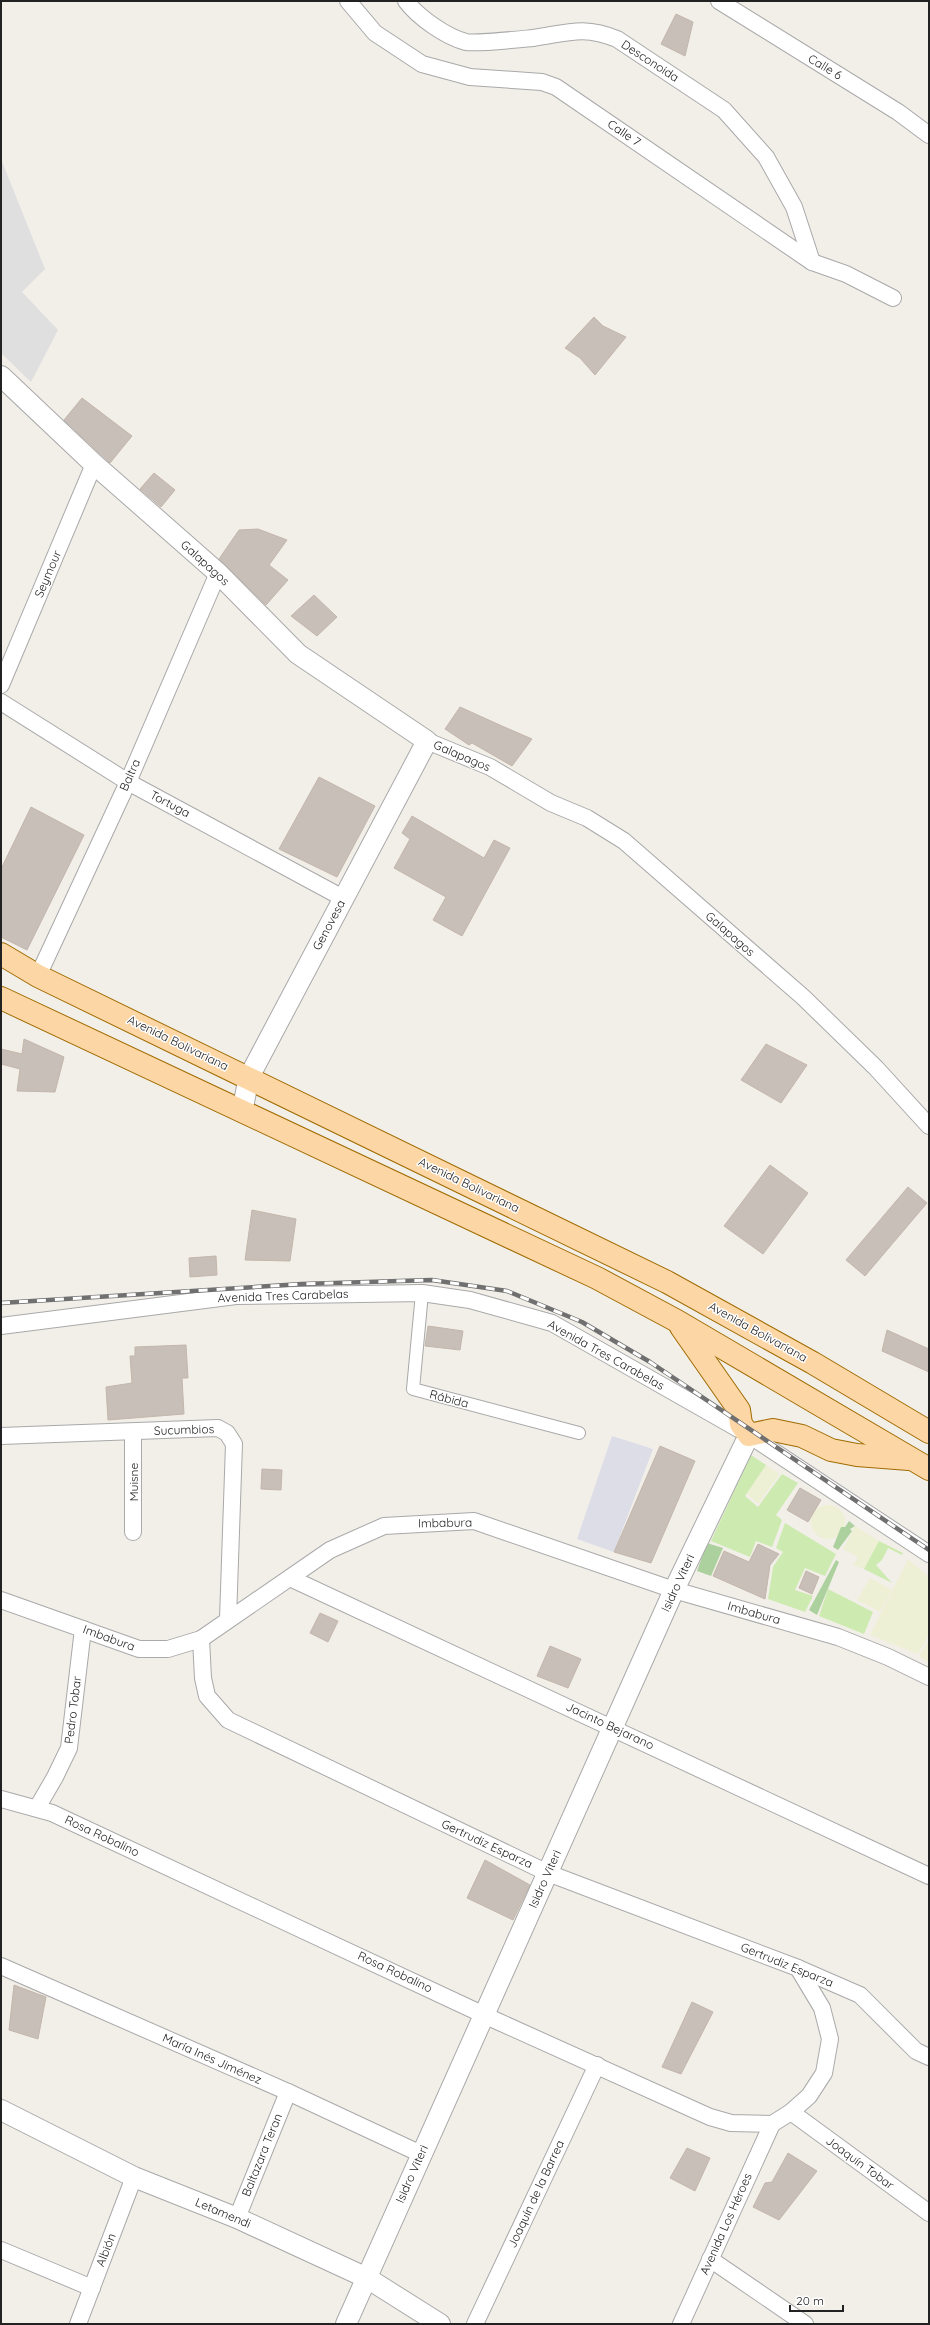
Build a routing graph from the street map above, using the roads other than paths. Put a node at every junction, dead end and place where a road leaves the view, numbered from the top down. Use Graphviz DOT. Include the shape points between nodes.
graph roads {
  1 [pos="348,1"];
  2 [pos="406,1"];
  3 [pos="719,1"];
  4 [pos="929,135"];
  5 [pos="812,262"];
  6 [pos="893,298"];
  7 [pos="1,376"];
  8 [pos="94,464"];
  9 [pos="218,572"];
  10 [pos="1,685"];
  11 [pos="1,702"];
  12 [pos="427,741"];
  13 [pos="128,782"];
  14 [pos="343,898"];
  15 [pos="1,954"];
  16 [pos="38,976"];
  17 [pos="1,998"];
  18 [pos="249,1077"];
  19 [pos="242,1112"];
  20 [pos="929,1126"];
  21 [pos="422,1293"];
  22 [pos="677,1322"];
  23 [pos="1,1326"];
  24 [pos="133,1432"];
  25 [pos="929,1432"];
  26 [pos="579,1433"];
  27 [pos="749,1435"];
  28 [pos="1,1436"];
  29 [pos="921,1464"];
  30 [pos="133,1532"];
  31 [pos="929,1554"];
  32 [pos="290,1578"];
  33 [pos="674,1590"];
  34 [pos="1,1600"];
  35 [pos="228,1618"];
  36 [pos="83,1628"];
  37 [pos="201,1639"];
  38 [pos="929,1677"];
  39 [pos="612,1727"];
  40 [pos="1,1799"];
  41 [pos="37,1808"];
  42 [pos="548,1873"];
  43 [pos="929,1876"];
  44 [pos="1,1966"];
  45 [pos="798,1968"];
  46 [pos="484,2014"];
  47 [pos="929,2057"];
  48 [pos="597,2065"];
  49 [pos="288,2092"];
  50 [pos="1,2110"];
  51 [pos="791,2112"];
  52 [pos="772,2124"];
  53 [pos="421,2154"];
  54 [pos="134,2177"];
  55 [pos="929,2214"];
  56 [pos="237,2218"];
  57 [pos="1,2250"];
  58 [pos="710,2259"];
  59 [pos="366,2278"];
  60 [pos="92,2288"];
  61 [pos="78,2324"];
  62 [pos="346,2324"];
  63 [pos="440,2324"];
  64 [pos="475,2324"];
  65 [pos="681,2324"];
  66 [pos="805,2324"];
  1 -- 5 [label="street, Calle 7" via="375,33 422,64 470,77 542,82 556,87"];
  2 -- 5 [label="street, Desconoida" via="431,25 466,42 532,38 572,31 598,31 617,39 724,110 760,151 794,207"];
  3 -- 4 [label="street, Calle 6" via="898,112"];
  5 -- 6 [label="street, Calle 7" via="846,274"];
  7 -- 8 [label="street, Galapagos"];
  8 -- 9 [label="street, Galapagos"];
  8 -- 10 [label="street, Seymour"];
  9 -- 12 [label="street, Galapagos" via="298,654"];
  9 -- 13 [label="street, Baltra"];
  11 -- 13 [label="street, Tortuga"];
  12 -- 14 [label="street, Genovesa"];
  12 -- 20 [label="street, Galapagos" via="490,767 551,802 587,818 624,842 803,997 876,1068"];
  13 -- 14 [label="street, Tortuga"];
  13 -- 16 [label="street, Baltra"];
  14 -- 18 [label="street, Genovesa"];
  15 -- 16 [label="main road, Avenida Bolivariana"];
  16 -- 18 [label="main road, Avenida Bolivariana"];
  17 -- 19 [label="main road"];
  18 -- 19 [label="street, Genovesa"];
  18 -- 25 [label="main road, Avenida Bolivariana" via="667,1282 813,1363"];
  19 -- 22 [label="main road" via="597,1278"];
  21 -- 23 [label="street, Avenida Tres Carabelas" via="236,1296"];
  21 -- 26 [label="street, Rábida" via="413,1389"];
  21 -- 27 [label="street, Avenida Tres Carabelas" via="470,1300 552,1323"];
  22 -- 27 [label="main road" via="739,1410 741,1424"];
  22 -- 29 [label="main road"];
  24 -- 28 [label="street, Sucumbios"];
  24 -- 30 [label="street, Muisne"];
  24 -- 35 [label="street, Sucumbios" via="218,1428 227,1433 234,1444"];
  27 -- 29 [label="main road" via="773,1430 802,1436 831,1450"];
  27 -- 31 [label="street, Avenida Tres Carabelas"];
  27 -- 33 [label="street, Isidro Viteri"];
  32 -- 33 [label="street, Imbabura" via="330,1550 384,1526 474,1521"];
  32 -- 35 [label="street, Imbabura"];
  32 -- 39 [label="street, Jacinto Bejarano"];
  33 -- 38 [label="street, Imbabura" via="838,1637"];
  33 -- 39 [label="street, Isidro Viteri"];
  34 -- 36 [label="street, Imbabura"];
  35 -- 37 [label="street, Imbabura"];
  36 -- 37 [label="street, Imbabura" via="138,1649 168,1649"];
  36 -- 41 [label="street, Pedro Tobar" via="69,1748 56,1777"];
  37 -- 42 [label="street, Gertrudiz Esparza" via="203,1678 207,1696 228,1720"];
  39 -- 42 [label="street, Isidro Viteri"];
  39 -- 43 [label="street, Jacinto Bejarano"];
  40 -- 41 [label="street, Rosa Robalino"];
  41 -- 46 [label="street, Rosa Robalino"];
  42 -- 45 [label="street, Gertrudiz Esparza"];
  42 -- 46 [label="street, Isidro Viteri"];
  44 -- 49 [label="street, María Inés Jiménez"];
  45 -- 47 [label="street, Gertrudiz Esparza" via="860,1995 916,2051"];
  45 -- 51 [label="street" via="822,2008 830,2039 824,2073 809,2096"];
  46 -- 48 [label="street, Rosa Robalino"];
  46 -- 53 [label="street, Isidro Viteri"];
  48 -- 52 [label="street, Rosa Robalino" via="710,2117 731,2123"];
  48 -- 64 [label="street, Joaquín de la Barrea"];
  49 -- 53 [label="street, María Inés Jiménez"];
  49 -- 56 [label="street, Baltazara Teran"];
  50 -- 54 [label="street, Letamendi"];
  51 -- 52 [label="street"];
  51 -- 55 [label="street, Joaquín Tobar"];
  52 -- 58 [label="street, Avenida Los Héroes"];
  53 -- 59 [label="street, Isidro Viteri"];
  54 -- 56 [label="street, Letamendi"];
  54 -- 60 [label="street, Albión"];
  56 -- 59 [label="street, Letamendi"];
  57 -- 60 [label="street"];
  58 -- 65 [label="street, Avenida Los Héroes"];
  58 -- 66 [label="street"];
  59 -- 62 [label="street, Isidro Viteri"];
  59 -- 63 [label="street, Letamendi"];
  60 -- 61 [label="street, Albión"];
}
